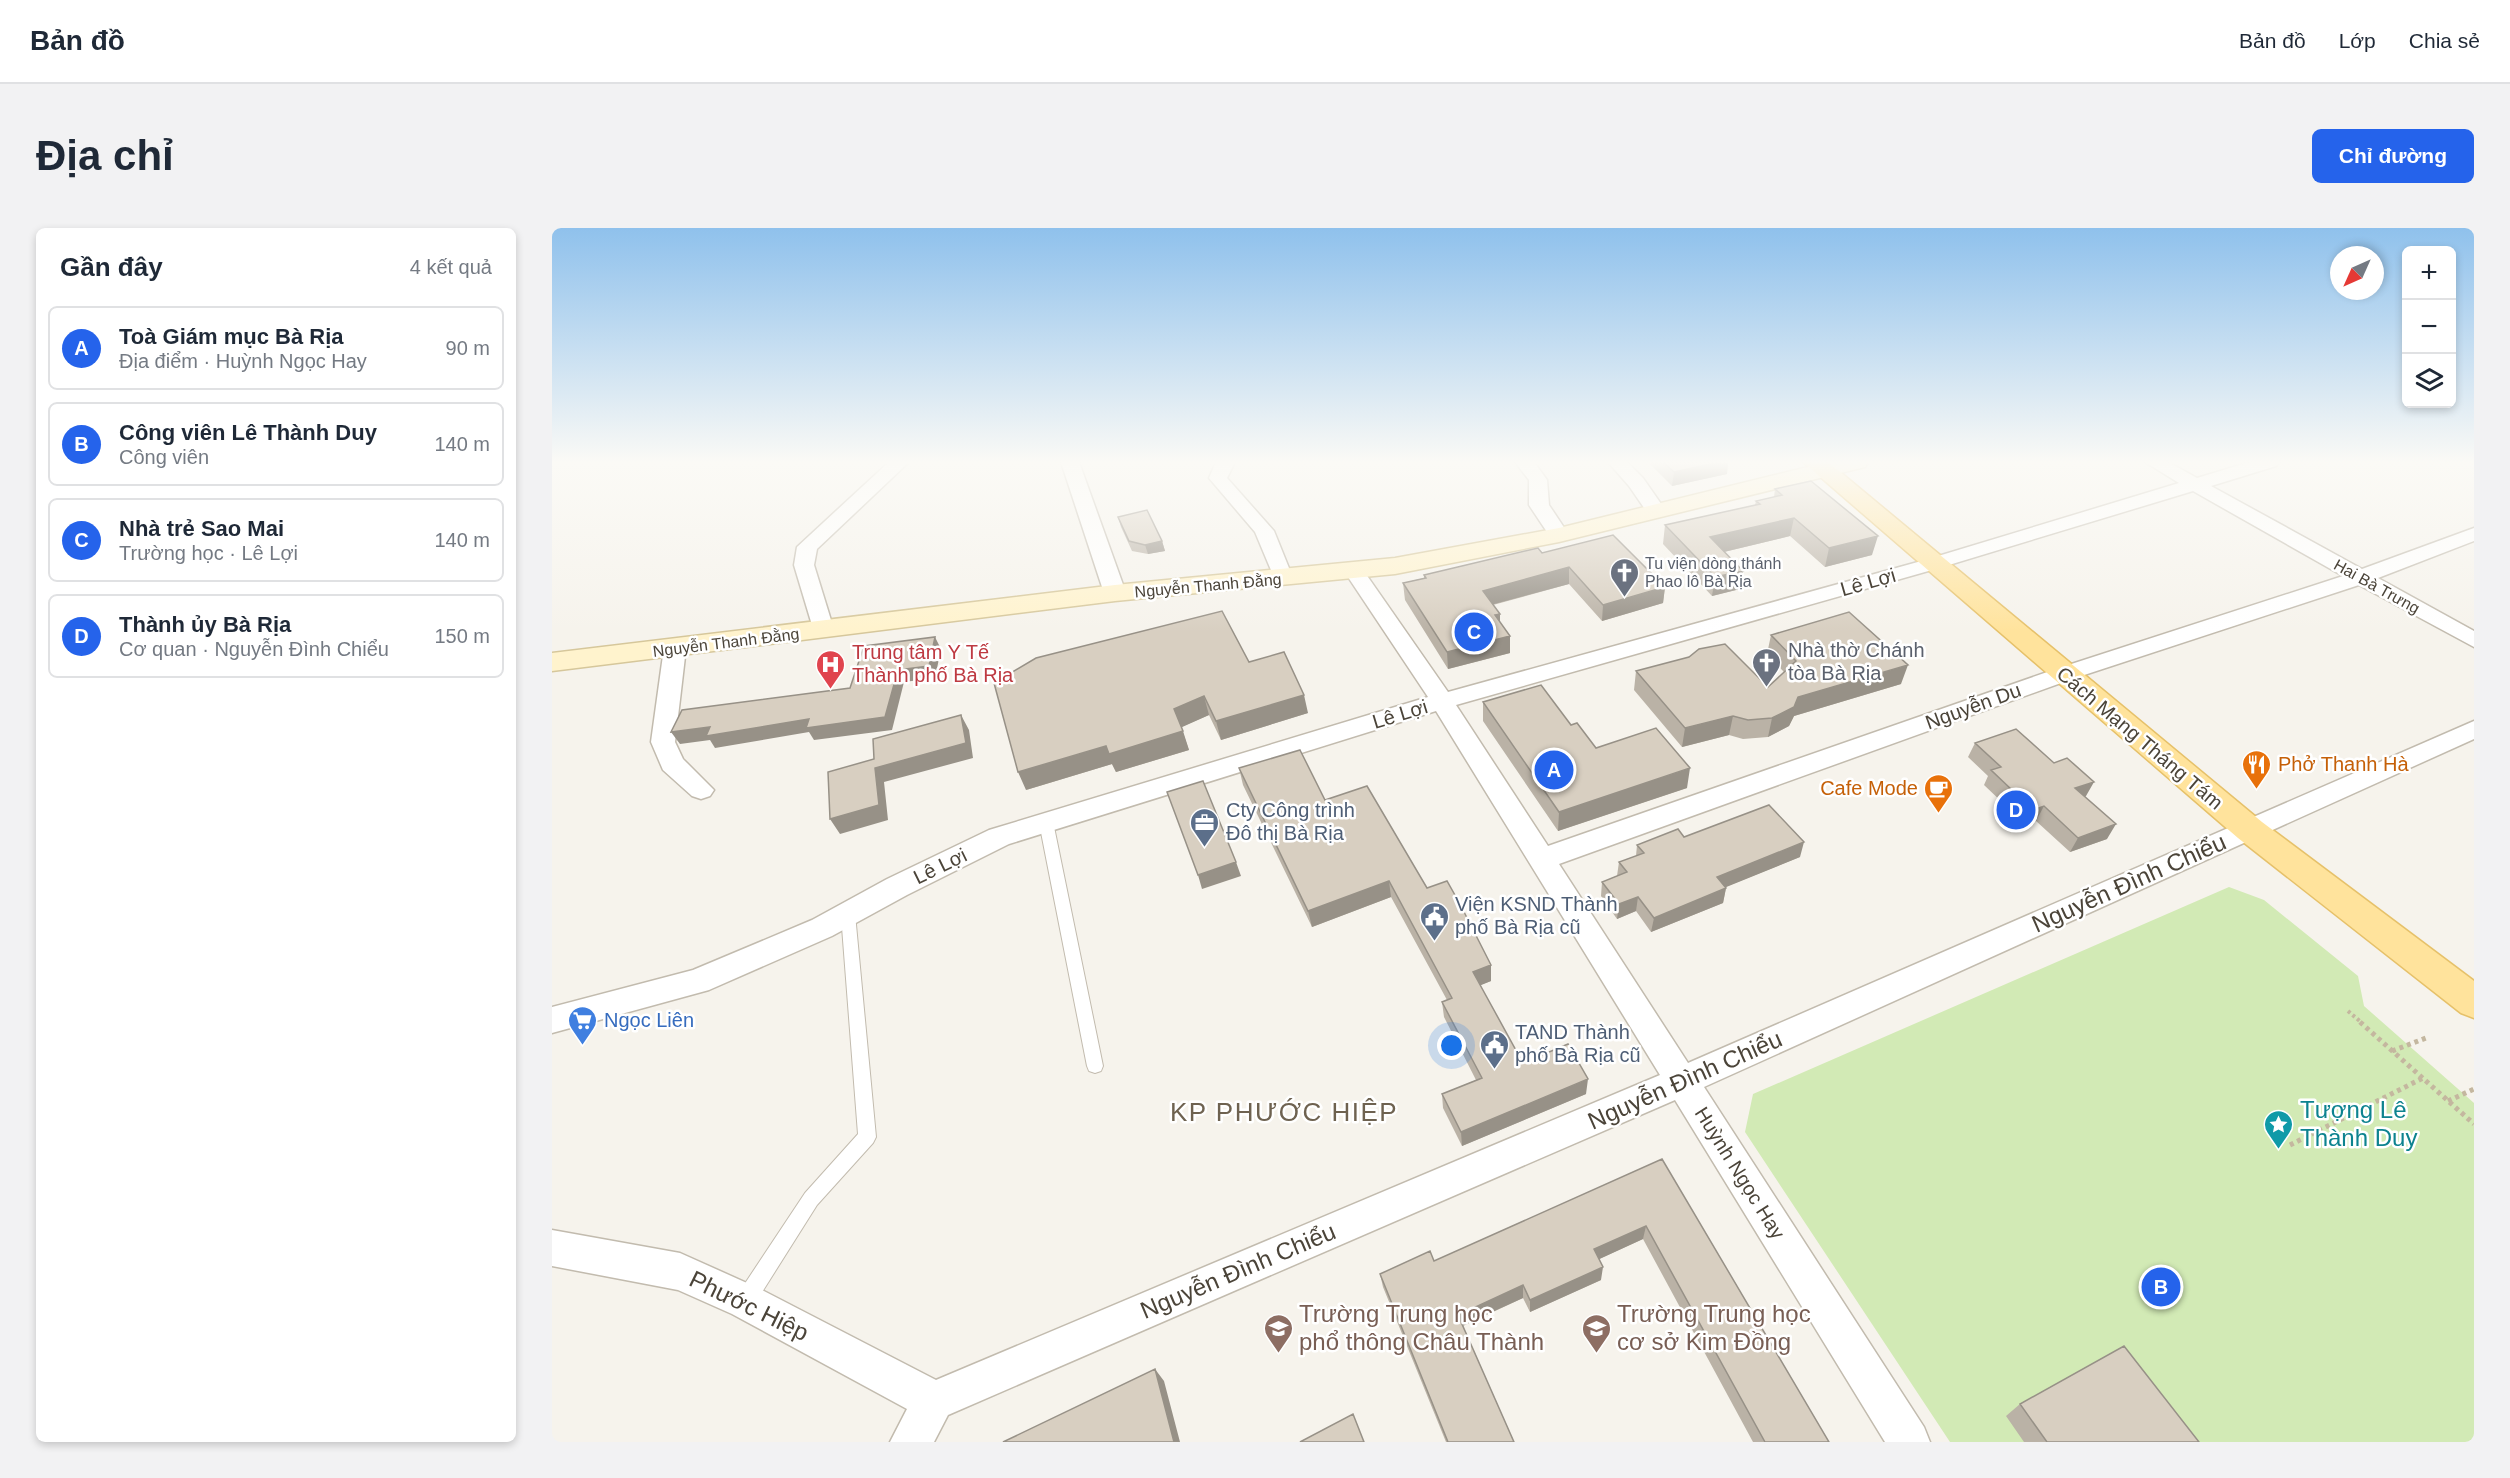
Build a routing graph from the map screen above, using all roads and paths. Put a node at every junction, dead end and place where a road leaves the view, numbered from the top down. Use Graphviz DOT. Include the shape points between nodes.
graph roads {
  1 [pos="838,519"];
  2 [pos="1089,519"];
  3 [pos="1254,519"];
  4 [pos="1548,519"];
  5 [pos="1625,519"];
  6 [pos="1880,519"];
  7 [pos="2083,519"];
  8 [pos="2256,519"];
  9 [pos="2474,534"];
  10 [pos="1559,535"];
  11 [pos="1932,564"];
  12 [pos="1354,572"];
  13 [pos="2361,577"];
  14 [pos="1283,578"];
  15 [pos="1115,593"];
  16 [pos="823,630"];
  17 [pos="2474,639"];
  18 [pos="675,648"];
  19 [pos="1908,649"];
  20 [pos="1886,656"];
  21 [pos="552,662"];
  22 [pos="2064,674"];
  23 [pos="1442,701"];
  24 [pos="2474,729"];
  25 [pos="700,790"];
  26 [pos="1046,822"];
  27 [pos="2250,830"];
  28 [pos="1542,860"];
  29 [pos="848,914"];
  30 [pos="2474,1002"];
  31 [pos="2348,1011"];
  32 [pos="552,1020"];
  33 [pos="2426,1038"];
  34 [pos="2392,1051"];
  35 [pos="1095,1066"];
  36 [pos="2423,1078"];
  37 [pos="1683,1082"];
  38 [pos="2474,1089"];
  39 [pos="2448,1101"];
  40 [pos="2474,1124"];
  41 [pos="2290,1145"];
  42 [pos="552,1248"];
  43 [pos="745,1301"];
  44 [pos="934,1401"];
  45 [pos="911,1442"];
  46 [pos="1910,1442"];
  1 -- 16 [label="street" via="807,547 804,565"];
  2 -- 15 [label="street"];
  3 -- 14 [label="street" via="1268,537"];
  4 -- 10 [label="street"];
  5 -- 10 [label="main road, Nguyễn Thanh Đằng"];
  6 -- 11 [label="main road, Cách Mạng Tháng Tám"];
  7 -- 11 [label="street, Lê Lợi"];
  8 -- 13 [label="street, Hai Bà Trưng"];
  9 -- 13 [label="street, Nguyễn Du"];
  10 -- 12 [label="main road, Nguyễn Thanh Đằng"];
  11 -- 22 [label="main road, Cách Mạng Tháng Tám"];
  11 -- 23 [label="street, Lê Lợi"];
  12 -- 14 [label="main road, Nguyễn Thanh Đằng"];
  12 -- 23 [label="street, Huỳnh Ngọc Hay"];
  13 -- 17 [label="street, Hai Bà Trưng"];
  13 -- 22 [label="street, Nguyễn Du"];
  14 -- 15 [label="main road, Nguyễn Thanh Đằng"];
  15 -- 16 [label="main road, Nguyễn Thanh Đằng"];
  16 -- 18 [label="main road, Nguyễn Thanh Đằng"];
  18 -- 21 [label="main road, Nguyễn Thanh Đằng"];
  18 -- 25 [label="street" via="663,742 672,764"];
  19 -- 20 [label="path"];
  22 -- 27 [label="main road, Cách Mạng Tháng Tám"];
  22 -- 28 [label="street, Nguyễn Du"];
  23 -- 26 [label="street, Lê Lợi"];
  23 -- 28 [label="street, Huỳnh Ngọc Hay"];
  24 -- 27 [label="street, Nguyễn Đình Chiểu"];
  26 -- 29 [label="street, Lê Lợi" via="999,837"];
  26 -- 35 [label="lane"];
  27 -- 30 [label="main road, Cách Mạng Tháng Tám"];
  27 -- 37 [label="street, Nguyễn Đình Chiểu"];
  28 -- 37 [label="street, Huỳnh Ngọc Hay"];
  29 -- 32 [label="street, Lê Lợi" via="698,981"];
  29 -- 43 [label="lane" via="867,1137 811,1199"];
  31 -- 34 [label="path"];
  33 -- 34 [label="path"];
  34 -- 36 [label="path"];
  36 -- 39 [label="path"];
  36 -- 41 [label="path"];
  37 -- 44 [label="street, Nguyễn Đình Chiểu"];
  37 -- 46 [label="street, Huỳnh Ngọc Hay"];
  38 -- 39 [label="path"];
  39 -- 40 [label="path"];
  42 -- 43 [label="street, Phước Hiệp" via="680,1272"];
  43 -- 44 [label="street, Phước Hiệp"];
  44 -- 45 [label="street"];
}
